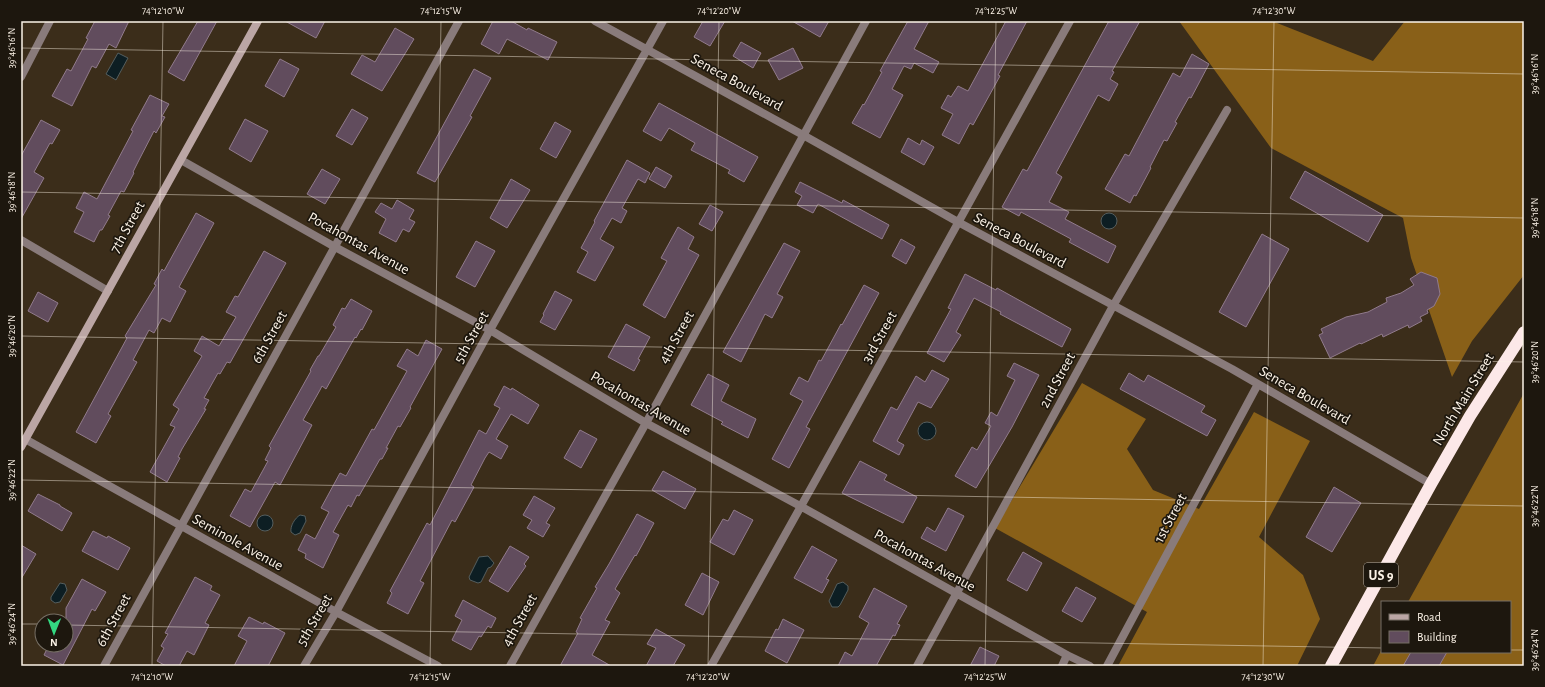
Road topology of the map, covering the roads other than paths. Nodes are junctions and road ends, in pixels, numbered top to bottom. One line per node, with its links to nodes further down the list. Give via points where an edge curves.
1 (50, 21): 9 (street)
2 (258, 21): 12 (street, 7th Street)
3 (459, 21): 15 (street, 6th Street)
4 (595, 21): 8 (street, Seneca Boulevard)
5 (663, 21): 8 (street, 5th Street)
6 (866, 21): 11 (street, 4th Street)
7 (1070, 21): 13 (street, 3rd Street)
8 (647, 49): 11 (street, Seneca Boulevard); 18 (street, 5th Street)
9 (21, 77)
10 (1227, 110): 17 (street, 2nd Street)
11 (803, 135): 13 (street, Seneca Boulevard); 21 (street, 4th Street)
12 (181, 160): 15 (street, Pocahontas Avenue); 16 (street, 7th Street)
13 (958, 222): 17 (street, Seneca Boulevard); 25 (street, 3rd Street)
14 (21, 240): 16 (street)
15 (335, 247): 18 (street, Pocahontas Avenue); 26 (street, 6th Street)
16 (108, 291): 22 (street, 7th Street)
17 (1113, 306): 20 (street, Seneca Boulevard); 27 (street, 2nd Street)
18 (490, 330): 21 (street, Pocahontas Avenue); 28 (street, 5th Street)
19 (1524, 332): 24 (highway, North Main Street / US 9, via 1470,416)
20 (1258, 384): 24 (street, Seneca Boulevard); 38 (street, 1st Street)
21 (646, 423): 25 (street, Pocahontas Avenue); 33 (street, 4th Street)
22 (25, 439): 23 (street, 7th Street); 26 (street, Seminole Avenue)
23 (21, 447)
24 (1431, 484): 39 (highway, US 9)
25 (802, 507): 27 (street, Pocahontas Avenue); 34 (street, 3rd Street)
26 (180, 526): 28 (street, Seminole Avenue); 30 (street, 6th Street)
27 (957, 594): 29 (street, Pocahontas Avenue); 35 (street, 2nd Street)
28 (336, 612): 31 (street, 5th Street); 32 (street, Seminole Avenue)
29 (1067, 655): 36 (street); 37 (street, Pocahontas Avenue)
30 (104, 666)
31 (304, 666)
32 (438, 666)
33 (510, 666)
34 (711, 666)
35 (917, 666)
36 (1062, 666)
37 (1090, 666)
38 (1106, 666)
39 (1331, 666)

